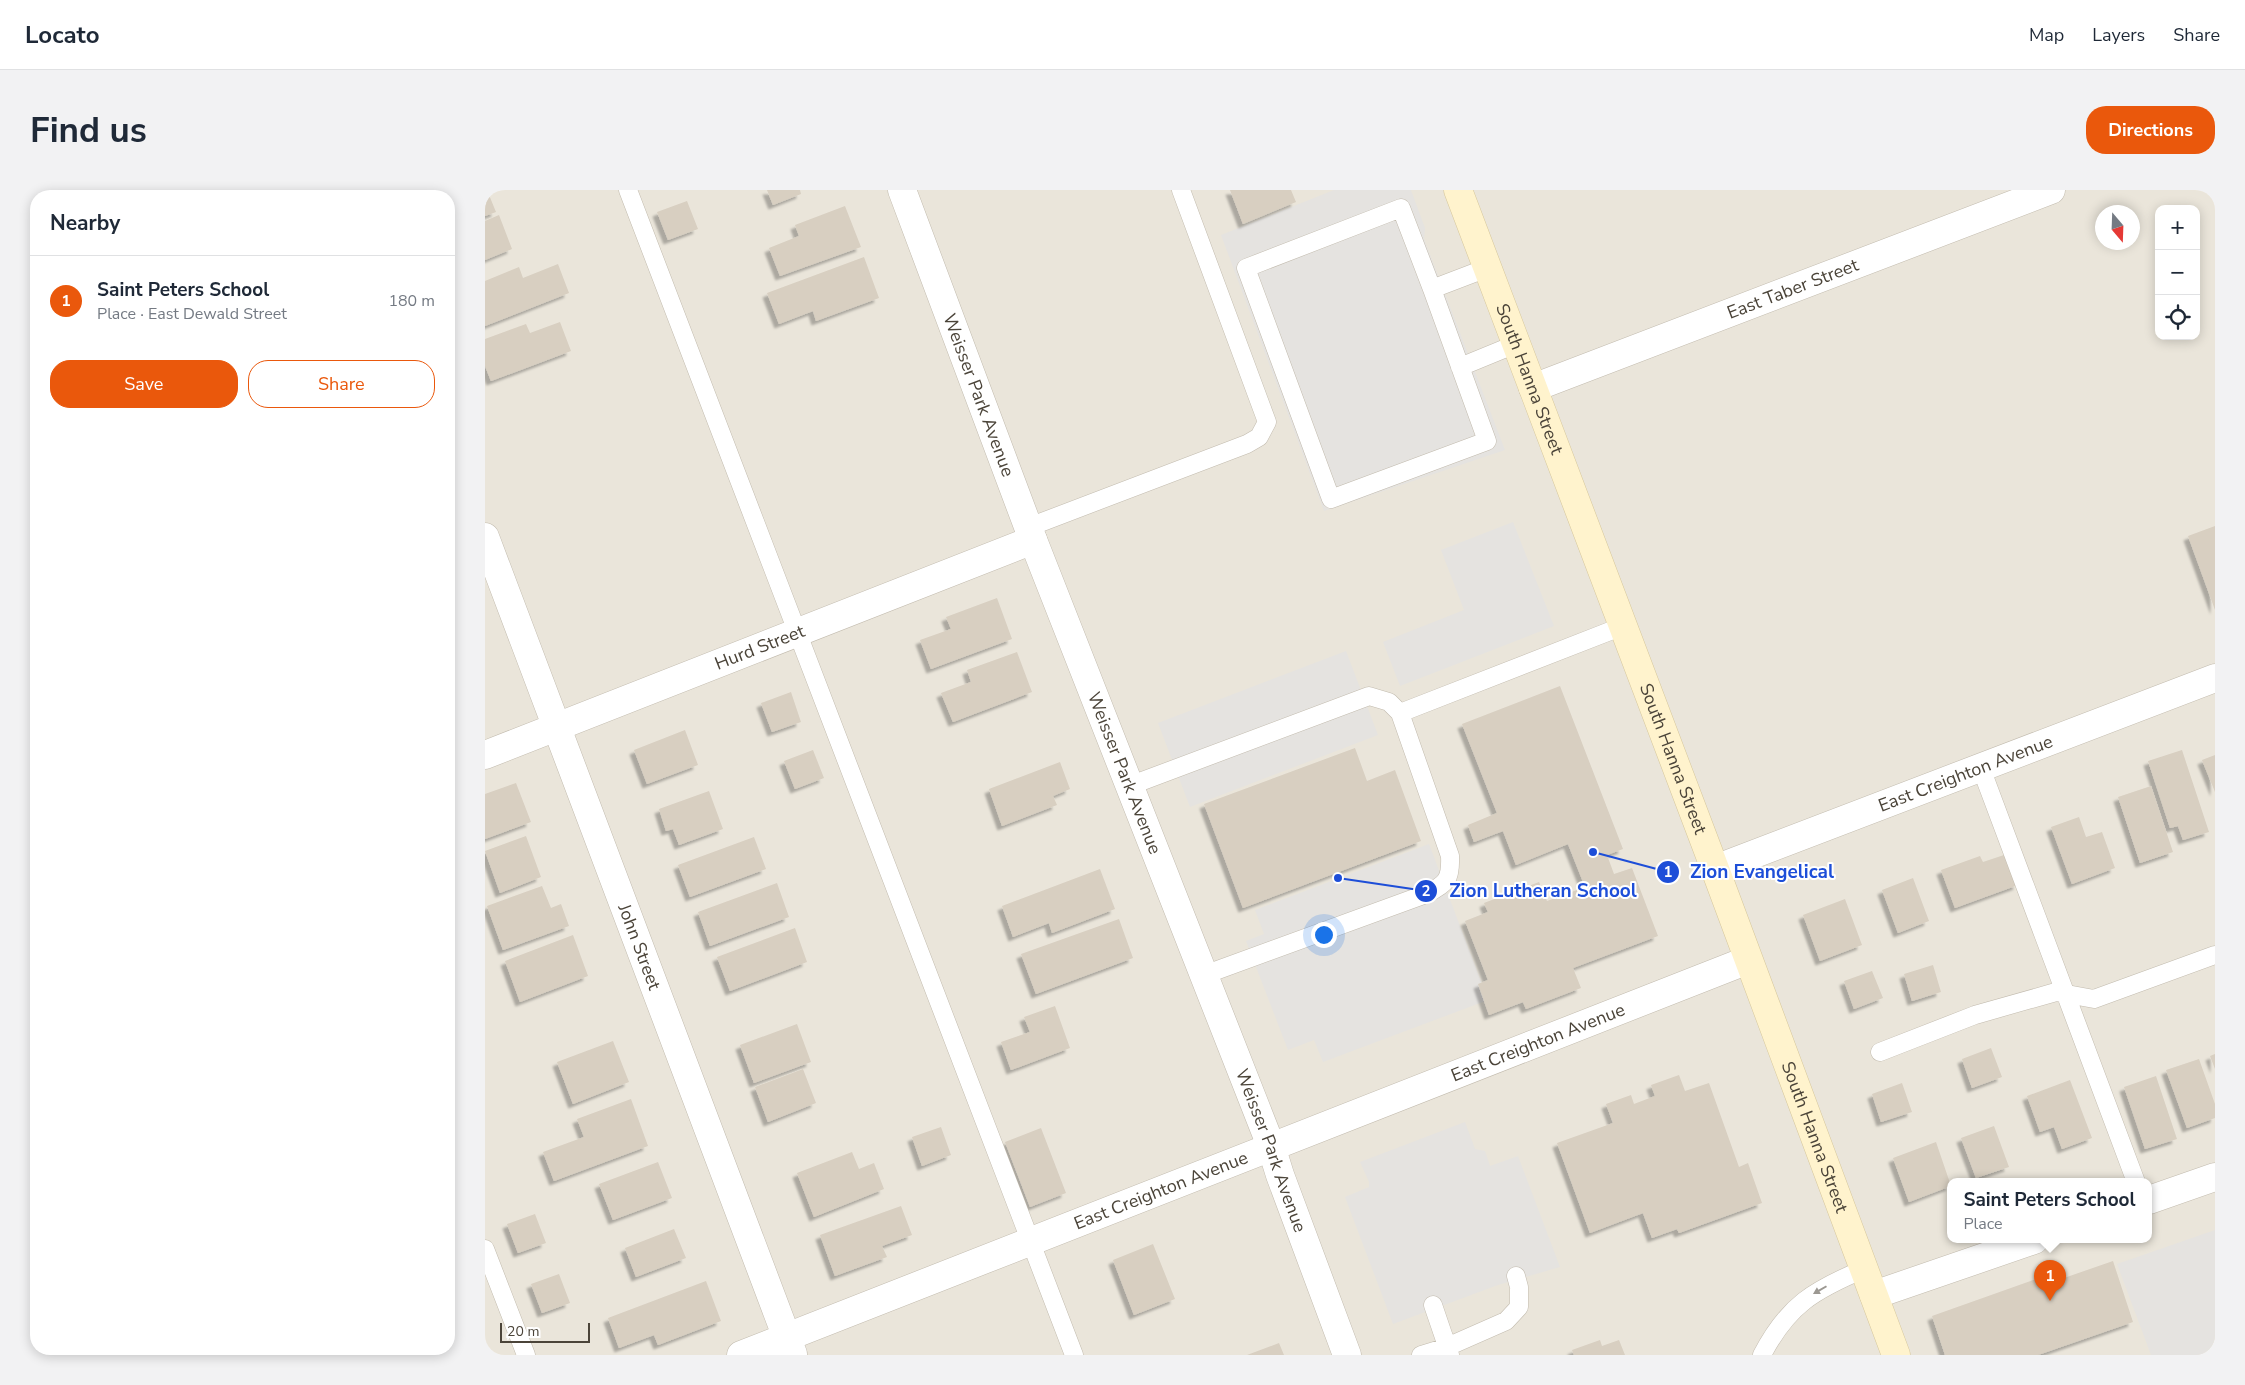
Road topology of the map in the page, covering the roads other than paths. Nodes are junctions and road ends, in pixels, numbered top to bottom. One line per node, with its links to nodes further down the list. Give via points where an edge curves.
1 (628, 190): 14 (lane)
2 (902, 190): 11 (street, Weisser Park Avenue)
3 (1181, 190): 11 (lane, via 1267,422 1259,437 1247,444)
4 (1458, 190): 6 (street, South Hanna Street)
5 (2051, 190): 10 (street, East Taber Street)
6 (1487, 268): 7 (lane); 8 (street, South Hanna Street)
7 (1432, 289): 9 (lane); 9 (lane, via 1401,208 1246,268 1331,499 1487,441)
8 (1516, 344): 9 (lane); 10 (street, South Hanna Street)
9 (1460, 368)
10 (1533, 388): 13 (street, South Hanna Street)
11 (1031, 533): 14 (street, Hurd Street); 20 (street, Weisser Park Avenue)
12 (485, 537): 17 (street, John Street)
13 (1623, 626): 16 (lane); 21 (street, South Hanna Street)
14 (797, 633): 17 (street, Hurd Street); 31 (lane)
15 (2215, 678): 19 (street, East Creighton Avenue)
16 (1399, 713): 20 (lane, via 1389,702 1369,696); 24 (lane, via 1450,856 1451,871 1444,885)
17 (557, 727): 18 (street, Hurd Street); 38 (street, John Street)
18 (485, 755)
19 (1981, 768): 21 (street, East Creighton Avenue); 25 (lane)
20 (1129, 786): 24 (street, Weisser Park Avenue)
21 (1715, 869): 23 (street, South Hanna Street)
22 (2215, 955): 25 (lane, via 2094,999)
23 (1749, 960): 27 (street, East Creighton Avenue); 34 (street, South Hanna Street)
24 (1204, 975): 27 (street, Weisser Park Avenue)
25 (2066, 994): 26 (lane, via 2056,992 1975,1015); 29 (lane)
26 (1880, 1052)
27 (1271, 1146): 31 (street, East Creighton Avenue); 43 (street, Weisser Park Avenue)
28 (2215, 1177): 30 (street)
29 (2135, 1178)
30 (2152, 1199)
31 (1031, 1241): 38 (street, East Creighton Avenue); 42 (lane)
32 (2025, 1243): 36 (street)
33 (485, 1249): 40 (lane)
34 (1864, 1269): 36 (street, South Hanna Street); 45 (lane, one-way to 45, via 1806,1297 1781,1324)
35 (1516, 1276): 39 (lane, via 1519,1306 1506,1321)
36 (1874, 1295): 46 (street, South Hanna Street)
37 (1433, 1305): 39 (lane)
38 (790, 1346): 41 (street, East Creighton Avenue)
39 (1449, 1351): 44 (lane)
40 (525, 1355)
41 (741, 1355)
42 (1074, 1355)
43 (1347, 1355)
44 (1421, 1355)
45 (1762, 1355)
46 (1896, 1355)

